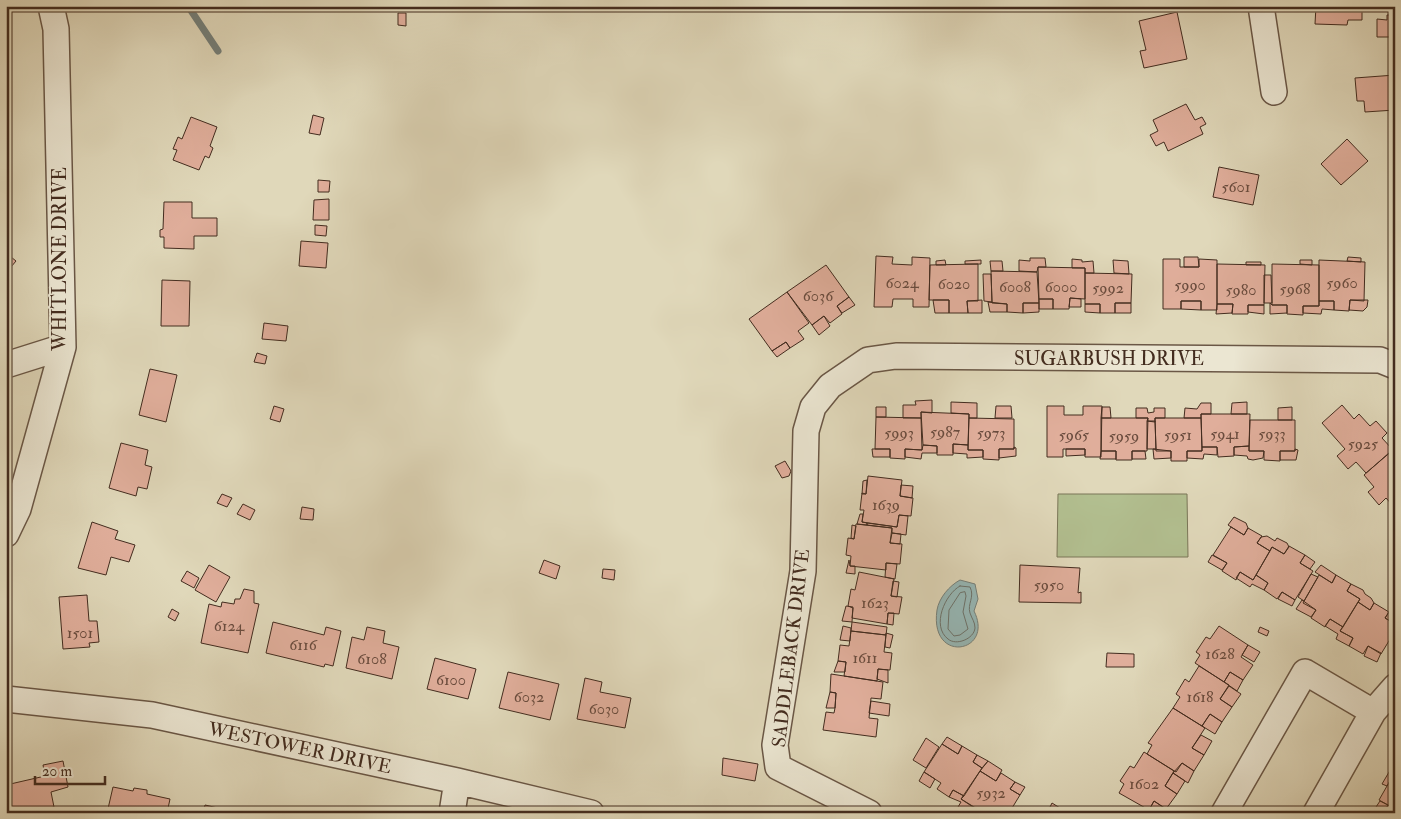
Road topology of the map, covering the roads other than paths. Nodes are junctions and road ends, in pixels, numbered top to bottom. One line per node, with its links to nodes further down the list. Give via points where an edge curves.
1 (51, 6): 4 (street, WHITLONE DRIVE, via 56,29)
2 (1261, 6): 3 (street)
3 (1274, 92)
4 (63, 347): 5 (street); 8 (street, WHITLONE DRIVE, via 18,509)
5 (6, 365)
6 (1395, 366): 7 (street, SUGARBUSH DRIVE, via 1380,360 896,356 868,360)
7 (830, 386): 15 (street, SADDLEBACK DRIVE, via 813,407 806,430 803,571 775,745 778,767)
8 (6, 534)
9 (1395, 687): 11 (street)
10 (6, 699): 12 (street, WESTOWER DRIVE, via 152,715)
11 (1373, 712): 16 (street, via 1305,672); 17 (street)
12 (457, 781): 13 (street); 14 (street, WESTOWER DRIVE)
13 (452, 813)
14 (591, 813)
15 (870, 813)
16 (1224, 813)
17 (1316, 813)

